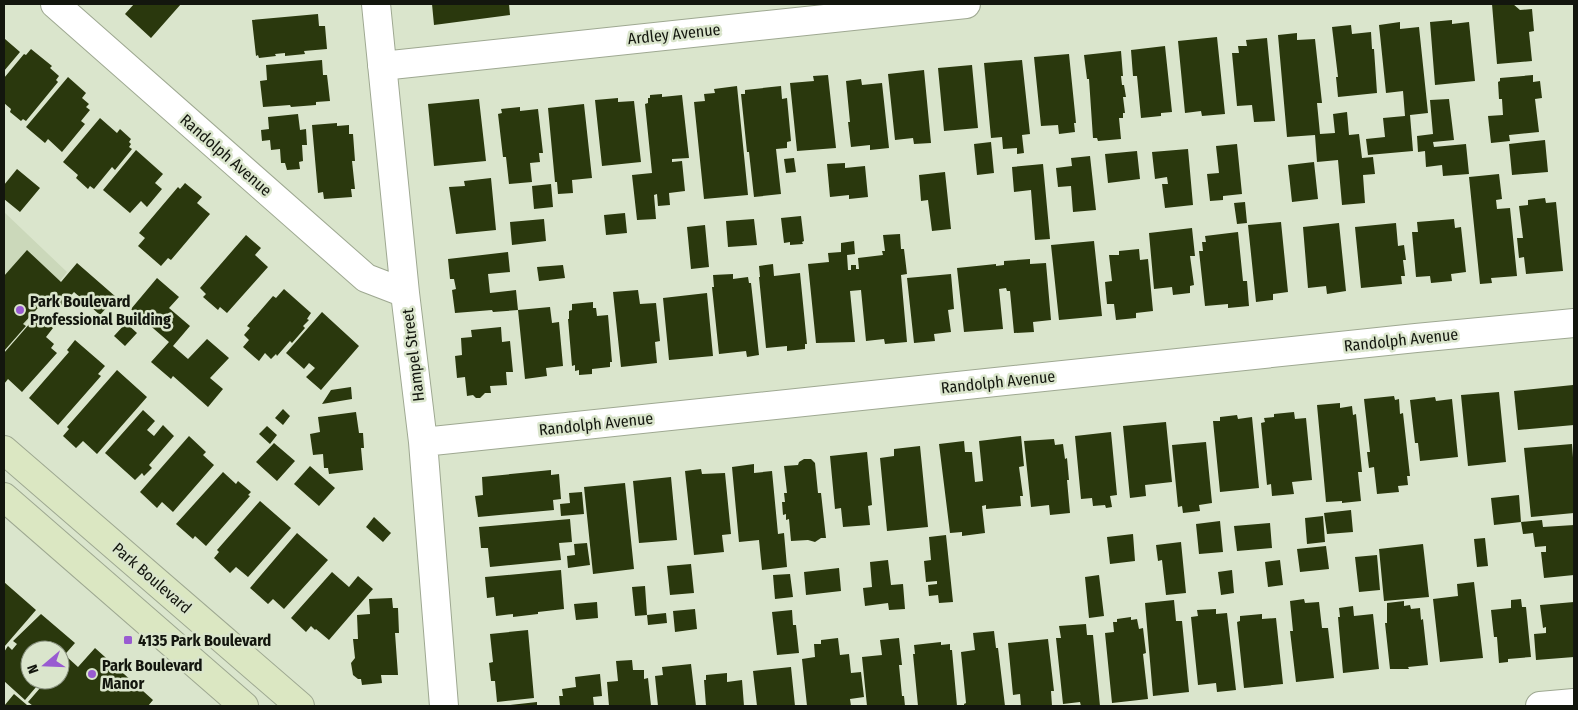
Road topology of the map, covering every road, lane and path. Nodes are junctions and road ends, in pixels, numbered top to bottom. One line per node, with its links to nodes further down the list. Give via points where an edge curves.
1 (55, 4): 5 (street, Randolph Avenue, via 366,278)
2 (376, 4): 4 (street, Hampel Street)
3 (966, 4): 4 (street, Ardley Avenue)
4 (382, 66): 5 (street, Hampel Street)
5 (406, 293): 7 (street, Hampel Street)
6 (1574, 323): 7 (street, Randolph Avenue)
7 (423, 442): 13 (street, Hampel Street)
8 (4, 450): 12 (main road, Park Boulevard)
9 (4, 497): 11 (main road)
10 (1574, 703): 14 (street)
11 (244, 706)
12 (300, 706)
13 (444, 706)
14 (1540, 706)

